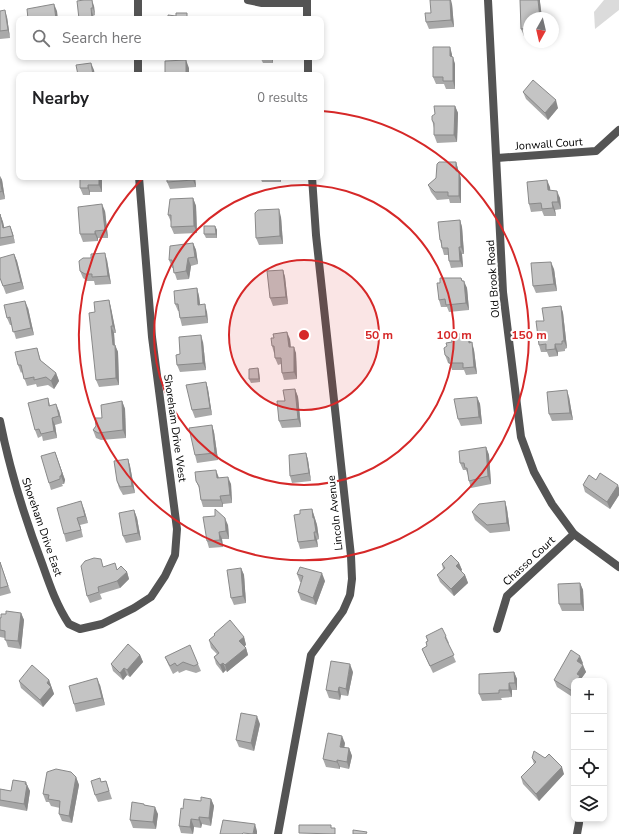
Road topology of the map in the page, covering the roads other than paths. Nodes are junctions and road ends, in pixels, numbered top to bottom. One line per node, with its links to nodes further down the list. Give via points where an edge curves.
1 (138, 0): 5 (street)
2 (248, 0): 4 (street, via 262,3)
3 (488, 0): 12 (street, Old Brook Road)
4 (307, 2): 6 (street)
5 (138, 16)
6 (308, 16)
7 (138, 60): 9 (street)
8 (308, 60): 10 (street)
9 (138, 72)
10 (308, 72)
11 (619, 130): 12 (street, Jonwall Court, via 596,151)
12 (497, 158): 16 (street, Old Brook Road, via 503,292 521,437 534,472 552,504)
13 (139, 180): 19 (street, Shoreham Drive West, via 154,359 177,529 175,555 165,576 150,597 102,624)
14 (312, 180): 21 (street, Lincoln Avenue, via 352,579 350,595 342,611 311,655)
15 (0, 421): 19 (street, Shoreham Drive East, via 19,499 51,587 69,624)
16 (574, 534): 17 (street, Old Brook Road); 18 (street, Chasso Court, via 507,596)
17 (619, 567)
18 (497, 628)
19 (80, 629)
20 (579, 823): 22 (street)
21 (278, 834)
22 (577, 834)

